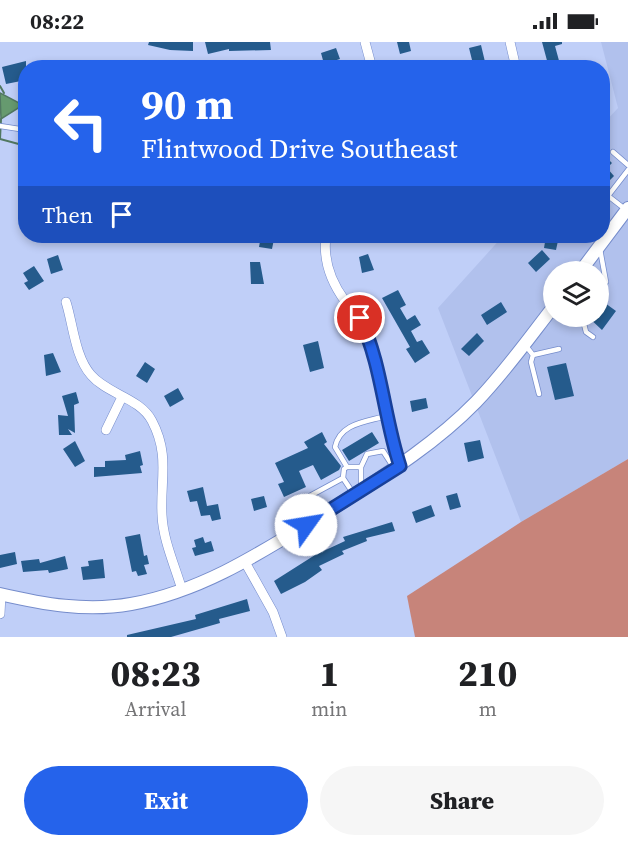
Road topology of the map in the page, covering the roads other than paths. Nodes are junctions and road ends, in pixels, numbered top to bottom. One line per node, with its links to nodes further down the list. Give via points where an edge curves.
1 (365, 42): 3 (street)
2 (510, 42): 4 (street)
3 (370, 60)
4 (514, 60)
5 (3, 127): 6 (lane)
6 (18, 129)
7 (613, 152): 8 (lane)
8 (628, 165)
9 (628, 170): 10 (lane)
10 (610, 189)
11 (610, 197): 12 (lane)
12 (627, 209): 13 (street)
13 (610, 228)
14 (326, 243): 28 (street, via 326,265 370,340)
15 (600, 243): 16 (street)
16 (599, 246): 17 (street); 18 (lane)
17 (588, 261)
18 (602, 261)
19 (66, 302): 27 (street, via 80,356 89,374)
20 (543, 320): 23 (street)
21 (585, 327): 22 (lane)
22 (593, 337)
23 (524, 344): 25 (lane); 32 (street, via 477,401)
24 (559, 349): 25 (lane)
25 (533, 355): 26 (lane, via 531,362)
26 (539, 394)
27 (122, 397): 29 (street); 37 (street, via 151,419 160,441 165,471 164,532)
28 (386, 416): 30 (lane, via 345,428 337,437 335,447); 32 (street)
29 (106, 430)
30 (347, 467): 31 (lane); 33 (lane)
31 (361, 467): 32 (lane, via 367,454 377,450 383,451); 34 (lane)
32 (398, 468): 34 (street)
33 (343, 478): 34 (lane); 35 (lane, via 295,504)
34 (359, 491): 35 (street)
35 (306, 525): 36 (street)
36 (245, 562): 37 (street); 40 (street)
37 (182, 590): 38 (street, via 131,604 93,607 43,604)
38 (1, 594): 39 (street)
39 (0, 614)
40 (282, 637)

